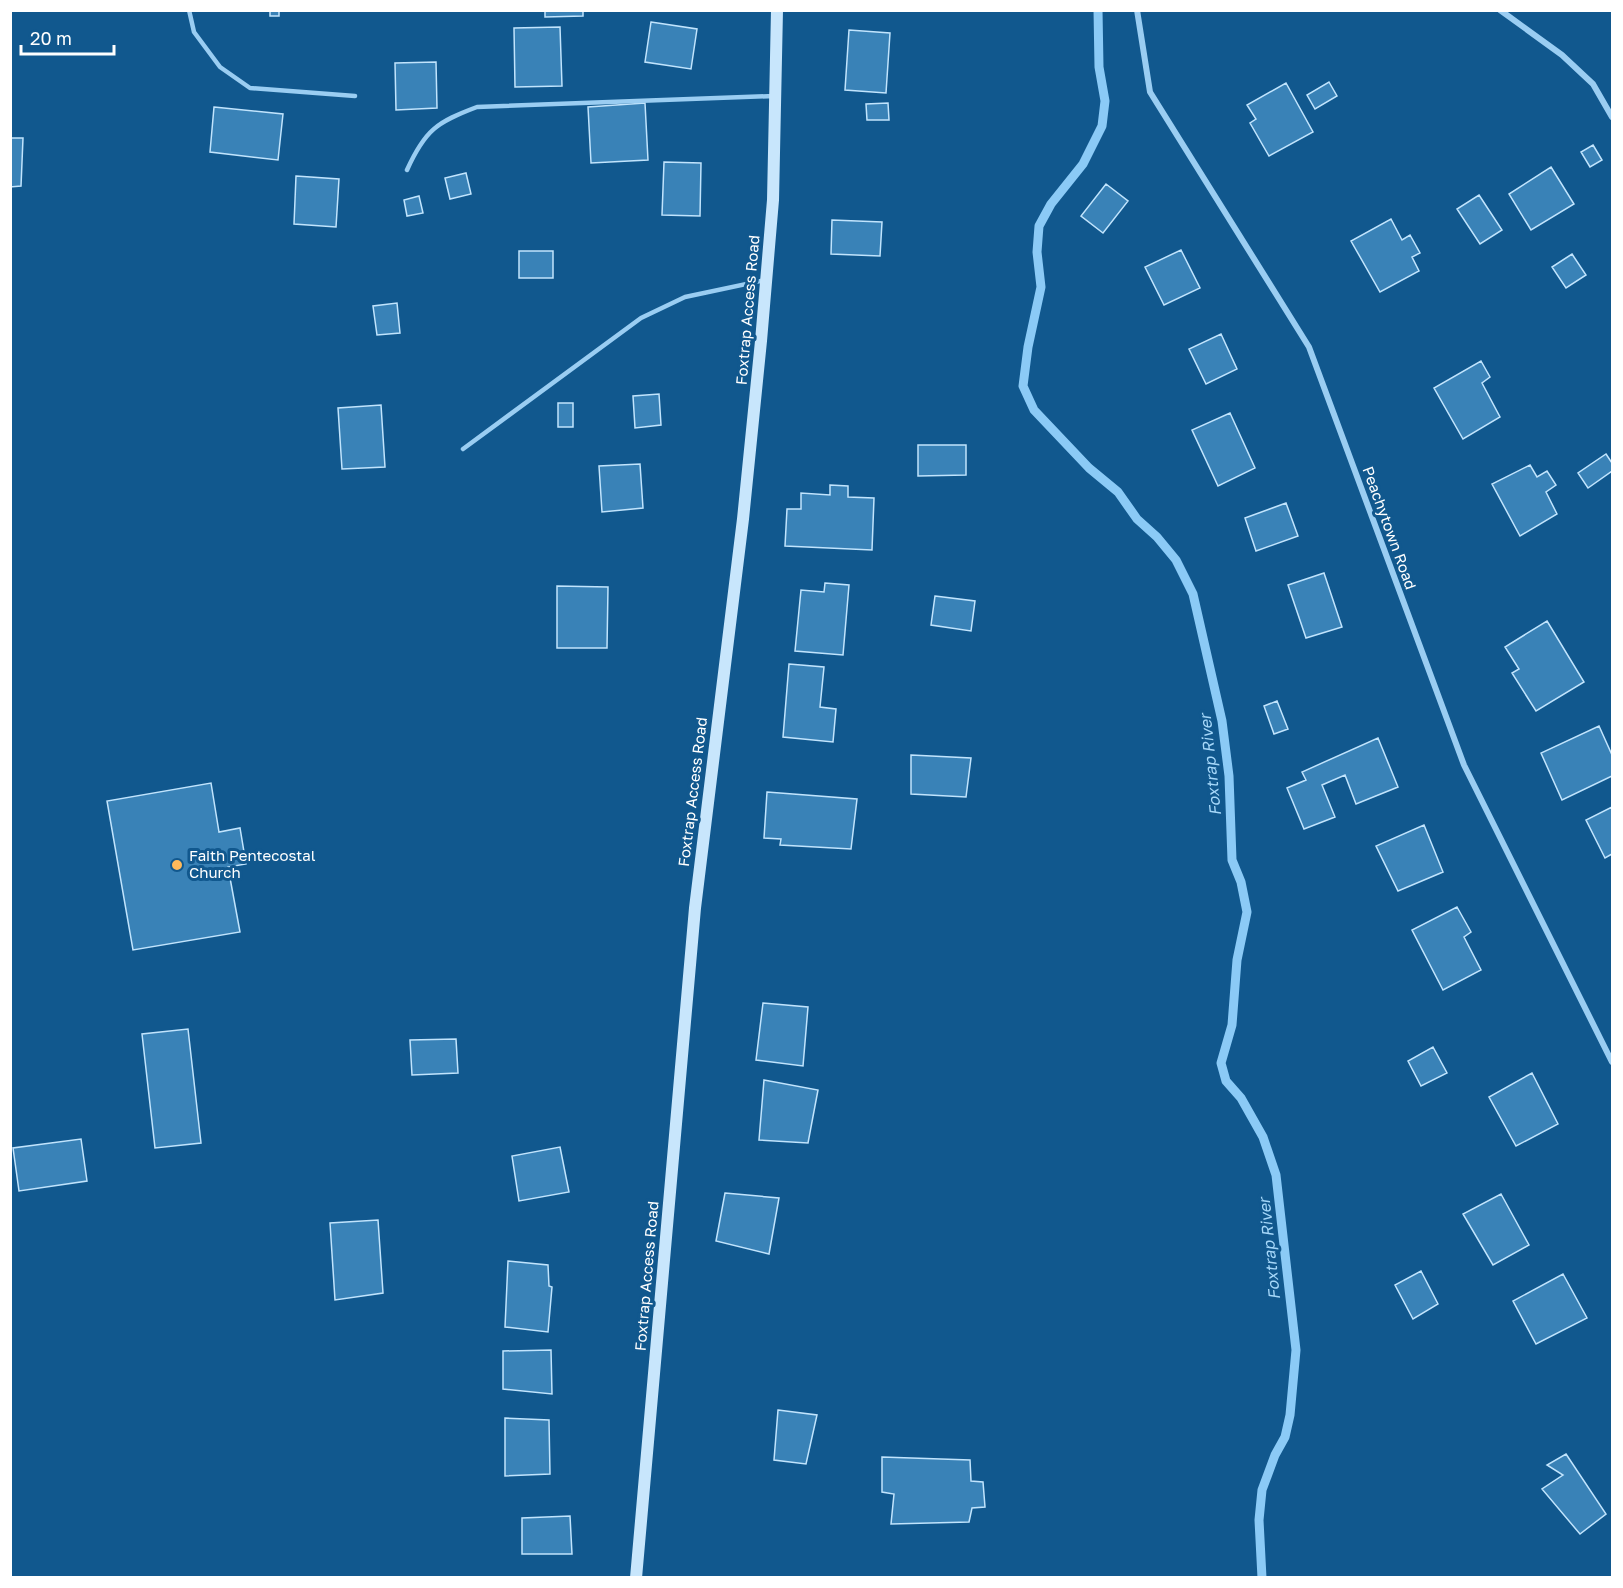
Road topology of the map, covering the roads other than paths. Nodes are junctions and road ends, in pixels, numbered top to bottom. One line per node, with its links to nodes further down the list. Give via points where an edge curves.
1 (189, 10): 5 (lane, via 194,32 220,67 250,88)
2 (777, 10): 6 (main road, Foxtrap Access Road)
3 (1137, 10): 11 (street, Peachytown Road, via 1150,92 1309,347 1464,765)
4 (1500, 10): 7 (street, via 1562,55 1593,84)
5 (355, 96)
6 (775, 96): 8 (lane, via 477,107 446,119 419,142); 9 (main road, Foxtrap Access Road, via 773,200)
7 (1612, 117)
8 (407, 170)
9 (766, 280): 10 (lane, via 685,297 641,318); 12 (main road, Foxtrap Access Road, via 743,519 695,908)
10 (463, 449)
11 (1612, 1062)
12 (636, 1578)

